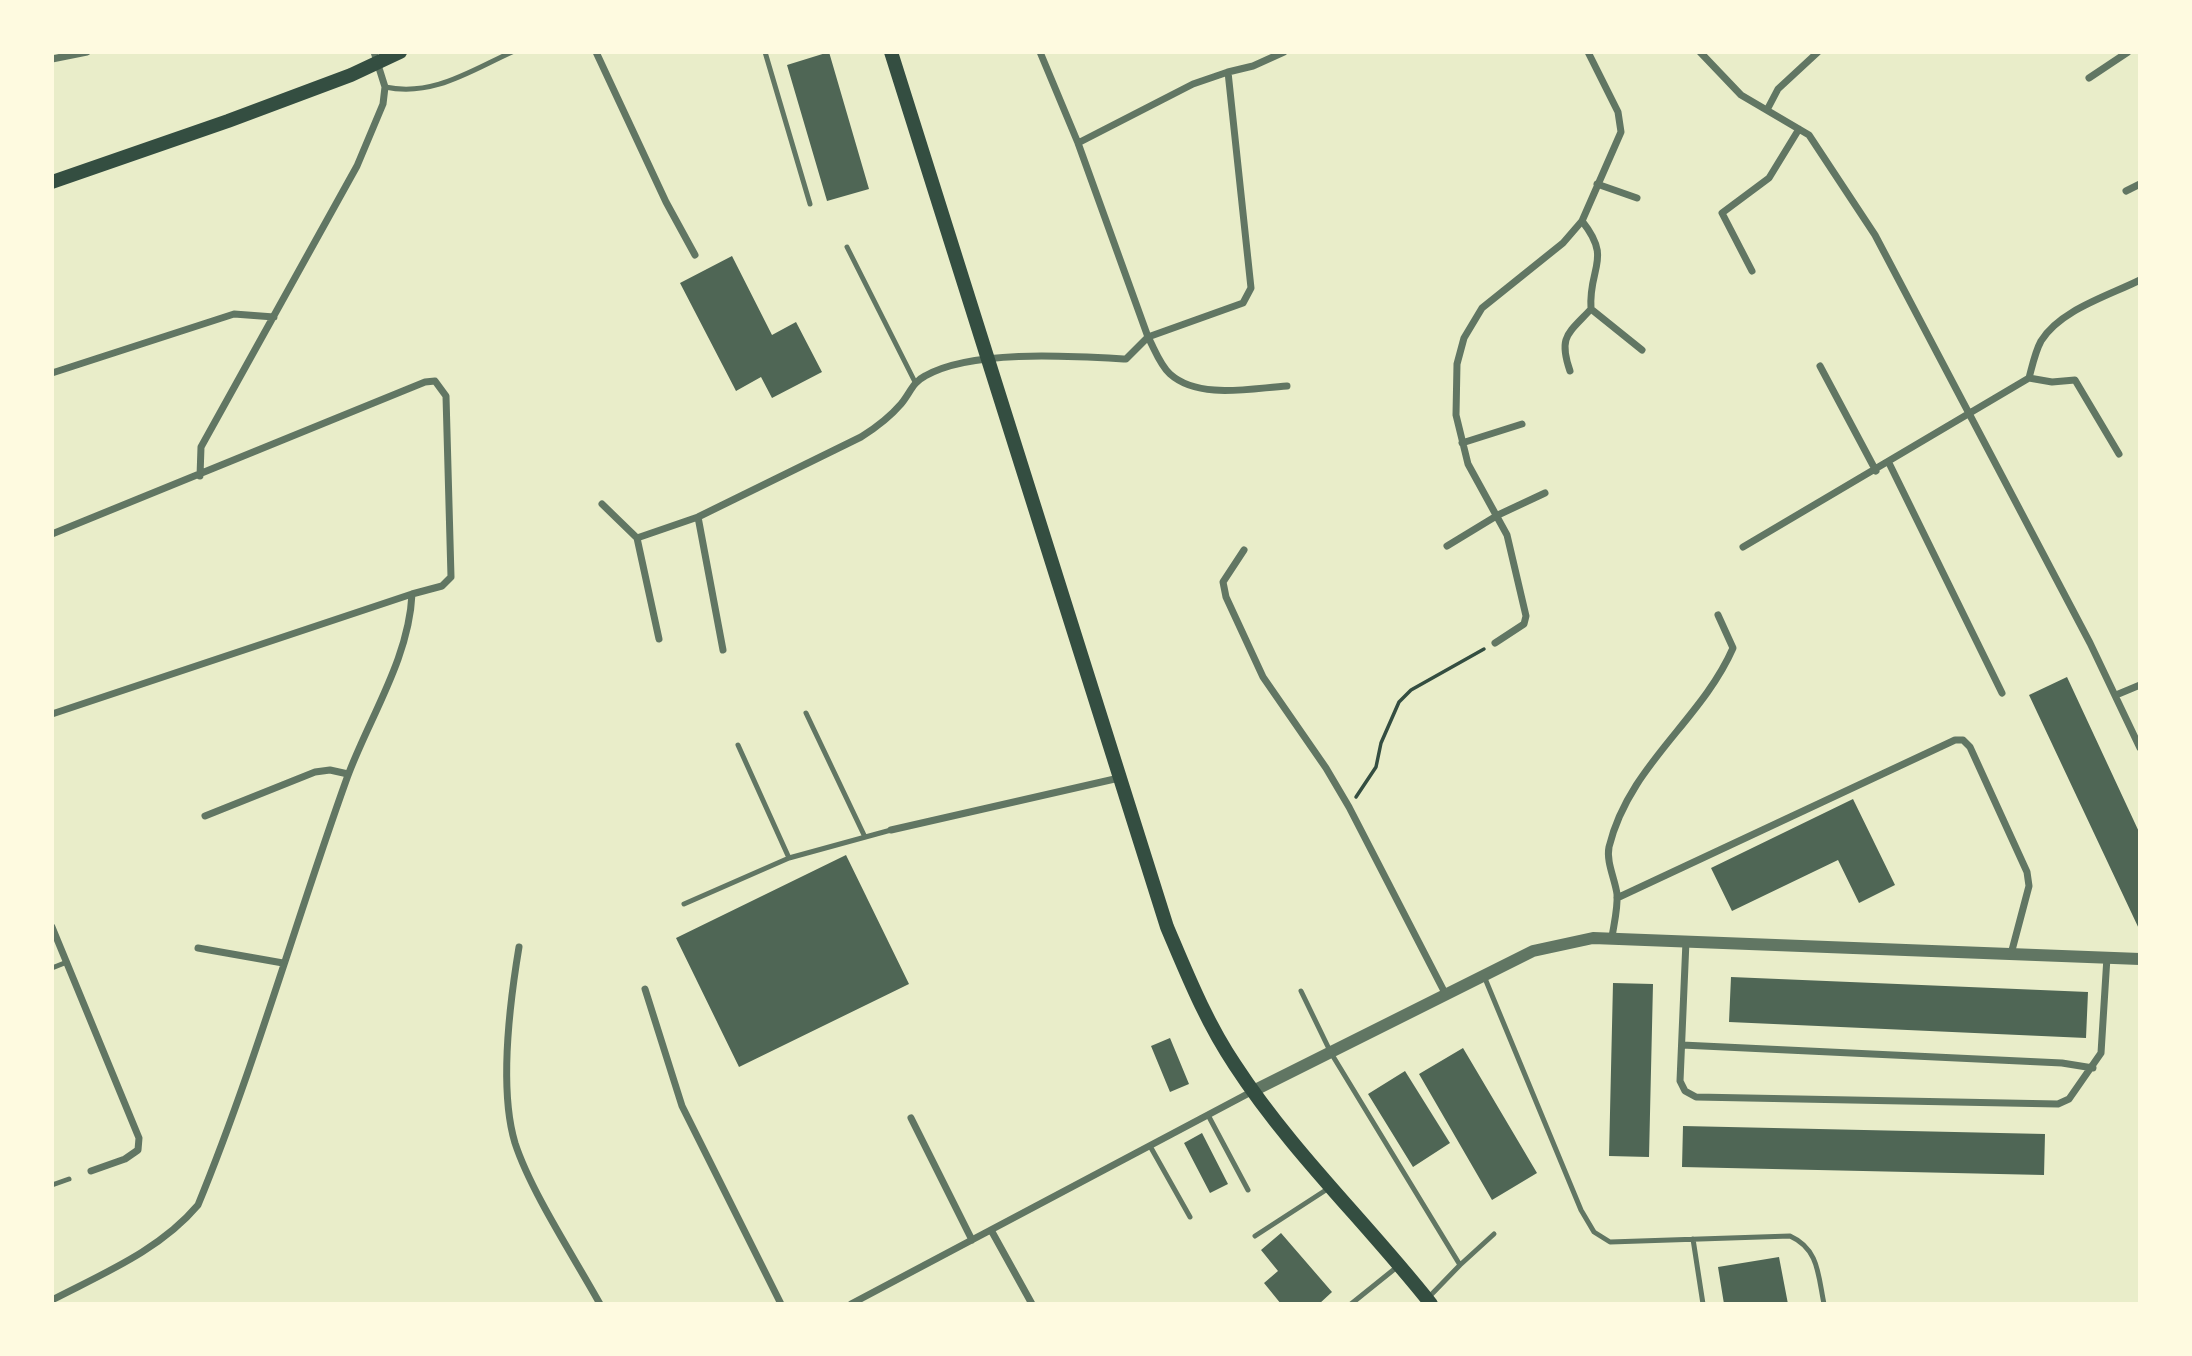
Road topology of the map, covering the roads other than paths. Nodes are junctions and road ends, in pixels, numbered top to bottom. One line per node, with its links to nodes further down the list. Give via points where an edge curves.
1 (87, 52): 14 (street)
2 (400, 52): 13 (main road)
3 (512, 52): 17 (lane, via 428,89)
4 (596, 52): 29 (street)
5 (765, 52): 26 (lane)
6 (891, 52): 36 (main road)
7 (1040, 52): 20 (street)
8 (1284, 52): 15 (street)
9 (1588, 52): 22 (street, via 1621,120 1621,132)
10 (1700, 52): 18 (street, via 1741,95)
11 (1818, 52): 18 (street, via 1779,89)
12 (2128, 52): 16 (street)
13 (376, 57): 17 (street); 21 (main road, via 351,75)
14 (52, 60)
15 (1228, 72): 20 (street, via 1193,84); 34 (street, via 1249,298 1220,313)
16 (2089, 78)
17 (385, 88): 33 (street, via 383,104 349,183)
18 (1767, 110): 19 (street)
19 (1799, 129): 30 (street, via 1769,178 1722,213); 43 (street, via 1819,146 1875,235)
20 (1078, 143): 34 (street)
21 (52, 182)
22 (1597, 184): 25 (street); 27 (street)
23 (2140, 184): 24 (street)
24 (2126, 191)
25 (1637, 198)
26 (810, 204)
27 (1582, 221): 32 (street, via 1599,248 1600,260 1590,289); 45 (street, via 1563,243 1492,298 1464,338 1455,388)
28 (847, 247): 41 (lane)
29 (695, 254)
30 (1752, 271)
31 (2140, 280): 40 (street, via 2052,328 2040,342)
32 (1591, 309): 35 (street); 38 (street, via 1564,338 1562,347)
33 (274, 317): 39 (street, via 234,314); 49 (street, via 201,447)
34 (1148, 337): 36 (street, via 1126,359); 42 (street, via 1164,367 1183,383 1217,390)
35 (1643, 349)
36 (989, 359): 41 (street, via 937,370); 72 (main road)
37 (1820, 366): 48 (street)
38 (1570, 371)
39 (52, 373)
40 (2028, 378): 43 (street); 46 (street, via 2075,380)
41 (915, 382): 53 (street, via 884,423)
42 (1287, 386)
43 (1970, 415): 47 (street); 66 (street)
44 (1522, 424): 45 (street)
45 (1462, 443): 52 (street, via 1468,464)
46 (2119, 454)
47 (1889, 463): 48 (street); 65 (street)
48 (1876, 471): 57 (street)
49 (200, 476): 54 (street); 59 (street, via 435,381 446,396 451,577 442,586)
50 (1545, 493): 52 (street)
51 (602, 503): 55 (street)
52 (1499, 515): 56 (street); 62 (street, via 1526,616 1524,624)
53 (698, 517): 55 (street); 63 (street)
54 (52, 534)
55 (637, 538): 61 (street)
56 (1447, 547)
57 (1743, 547)
58 (1244, 550): 93 (street, via 1223,582 1262,677 1349,807)
59 (412, 594): 68 (street); 71 (street, via 411,615 398,658)
60 (1718, 615): 77 (street, via 1733,648 1722,674 1644,769 1608,850)
61 (659, 639)
62 (1495, 643)
63 (723, 650)
64 (2140, 685): 66 (street)
65 (2002, 693)
66 (2116, 695): 70 (street)
67 (806, 713): 75 (lane)
68 (52, 714)
69 (738, 745): 76 (lane)
70 (2140, 748)
71 (348, 774): 73 (street, via 315,772); 88 (street)
72 (1120, 778): 74 (street); 97 (main road, via 1167,927 1214,1031)
73 (205, 816)
74 (891, 830): 75 (lane)
75 (864, 835): 76 (lane)
76 (789, 858): 78 (lane)
77 (1618, 898): 80 (street); 84 (street, via 1963,740 2027,872 2029,886)
78 (684, 904)
79 (52, 927): 87 (street)
80 (1612, 937): 81 (street); 90 (street, via 1550,945)
81 (1686, 940): 84 (street); 94 (street)
82 (519, 947): 116 (street, via 511,998 509,1106 515,1143)
83 (198, 948): 88 (street)
84 (2011, 954): 85 (street)
85 (2107, 957): 86 (street); 96 (street, via 2105,1033 2102,1053)
86 (2140, 959)
87 (67, 962): 89 (lane); 101 (street, via 139,1138 138,1150 125,1159)
88 (283, 963): 114 (street, via 198,1205 180,1226 144,1252)
89 (52, 968)
90 (1484, 976): 93 (street); 110 (lane, via 1594,1232 1610,1242)
91 (645, 989): 117 (street, via 682,1106)
92 (1301, 991): 95 (lane)
93 (1446, 995): 95 (street)
94 (1682, 1045): 96 (street); 96 (street, via 1680,1081 1685,1091 1696,1097 2058,1104 2068,1099)
95 (1332, 1053): 97 (street); 113 (lane)
96 (2093, 1068)
97 (1253, 1091): 98 (street); 104 (main road)
98 (1208, 1115): 100 (street); 105 (lane)
99 (911, 1118): 111 (street)
100 (1150, 1146): 106 (lane); 107 (street)
101 (91, 1171)
102 (69, 1179): 103 (lane)
103 (52, 1185)
104 (1331, 1187): 109 (lane); 112 (main road)
105 (1248, 1190)
106 (1189, 1217)
107 (991, 1230): 111 (street); 119 (street)
108 (1494, 1234): 113 (lane)
109 (1255, 1236)
110 (1693, 1239): 121 (lane); 122 (lane, via 1790,1236 1805,1242 1815,1259)
111 (972, 1240): 118 (street)
112 (1399, 1265): 115 (main road); 120 (lane)
113 (1460, 1265): 115 (lane)
114 (52, 1300)
115 (1429, 1301)
116 (600, 1304)
117 (781, 1304)
118 (850, 1304)
119 (1032, 1304)
120 (1350, 1304)
121 (1703, 1304)
122 (1824, 1304)

